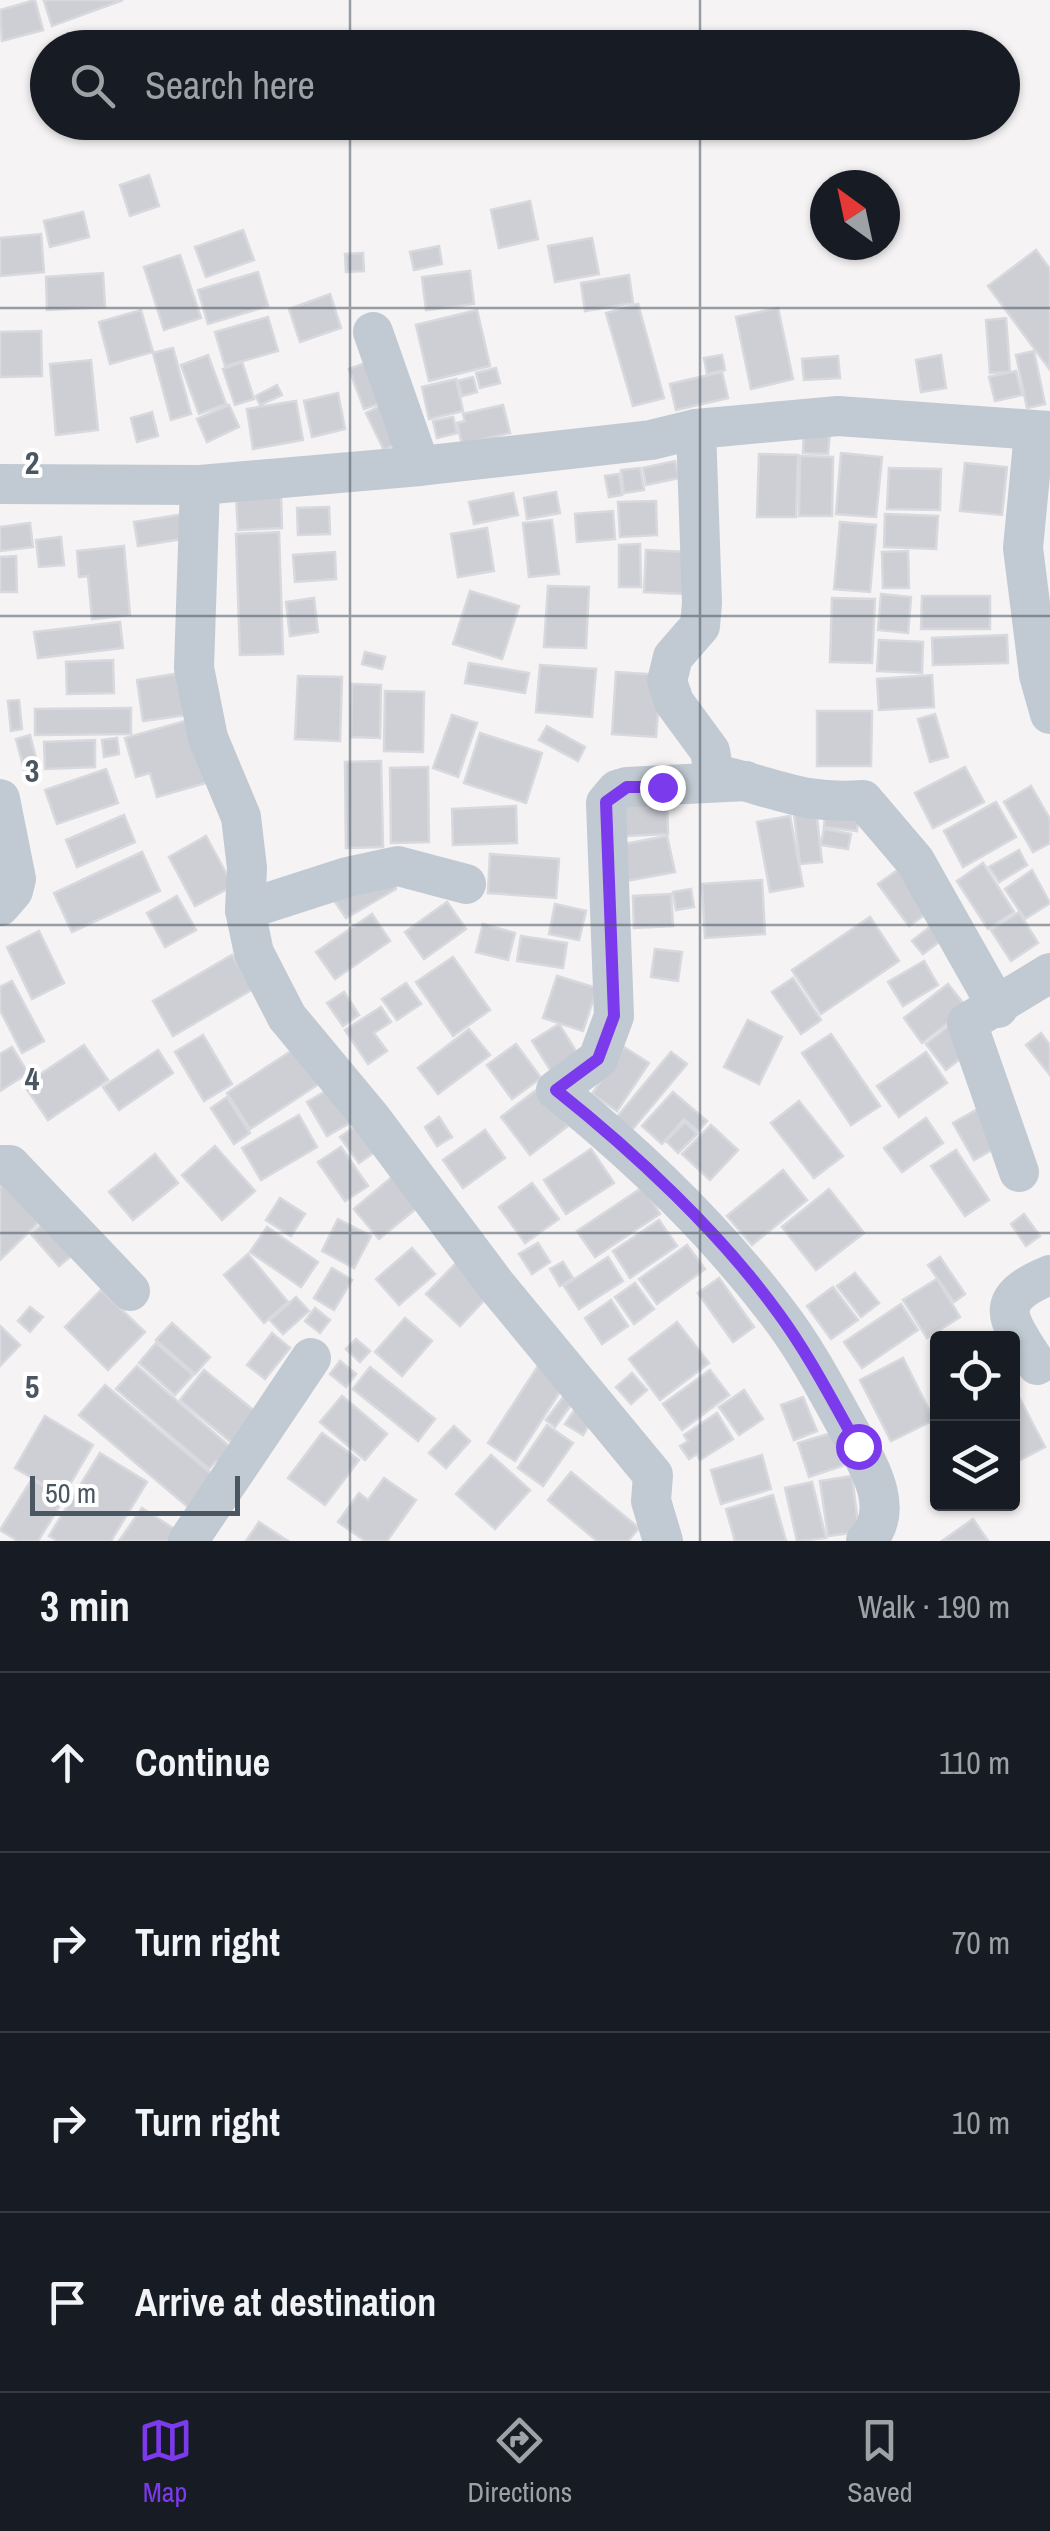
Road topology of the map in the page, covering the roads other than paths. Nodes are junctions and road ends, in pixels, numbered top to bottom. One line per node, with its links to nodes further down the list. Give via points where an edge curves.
1 (373, 332): 4 (street)
2 (696, 429): 3 (street, via 838,416); 4 (street); 8 (street, via 700,626 673,657 667,681 674,702 710,751 714,774)
3 (1042, 432): 7 (street, via 1023,548)
4 (420, 466): 6 (street)
5 (0, 484): 6 (street)
6 (200, 485): 12 (street, via 194,668 208,738 242,817)
7 (1050, 714)
8 (746, 781): 14 (street, via 810,801 863,800 915,860); 23 (street, via 627,787 606,802 614,1016 598,1059 556,1090 596,1118 673,1194 778,1312 850,1431 881,1500)
9 (0, 798): 11 (street, via 16,879)
10 (466, 884): 12 (street, via 398,866)
11 (0, 906)
12 (244, 910): 22 (street, via 254,953 287,1017 653,1475 651,1501)
13 (1050, 972): 14 (street)
14 (998, 1008): 16 (street, via 967,1024)
15 (0, 1164): 18 (street, via 10,1165)
16 (1019, 1172)
17 (1050, 1275): 20 (street, via 1010,1300 1008,1320)
18 (130, 1291)
19 (310, 1358): 21 (street)
20 (1037, 1365)
21 (188, 1541)
22 (663, 1541)
23 (866, 1541)

